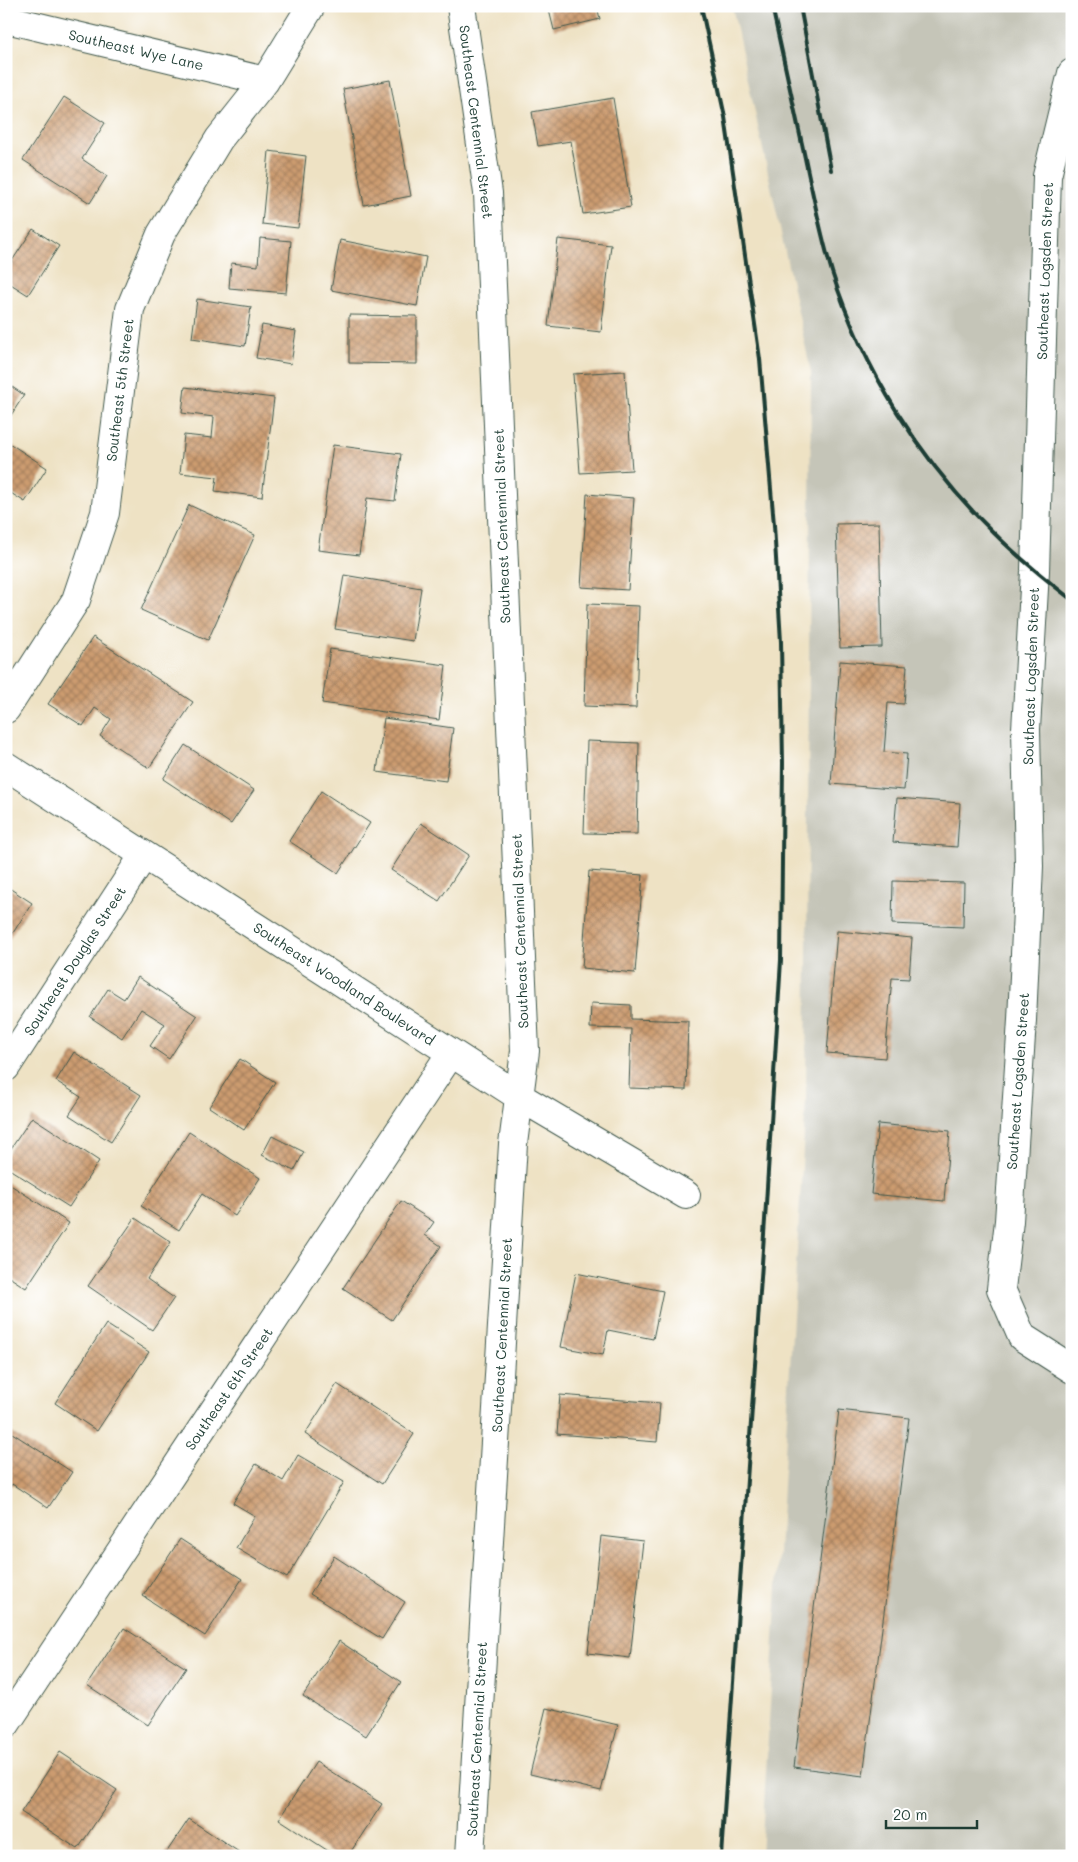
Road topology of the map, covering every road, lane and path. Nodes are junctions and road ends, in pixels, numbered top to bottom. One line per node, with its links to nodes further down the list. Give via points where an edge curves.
1 (311, 6): 5 (street, Southeast 5th Street)
2 (461, 6): 11 (street, Southeast Centennial Street, via 488,193 525,1052)
3 (6, 19): 5 (street, Southeast Wye Lane)
4 (1072, 73): 13 (street, Southeast Logsden Street, via 1047,176 1036,571 1026,729 1029,876 1012,1183 1001,1289 1022,1337)
5 (265, 80): 6 (street, Southeast 5th Street, via 219,139 161,234 130,309 105,513 76,600)
6 (6, 709)
7 (6, 766): 8 (street, Southeast Woodland Boulevard)
8 (144, 855): 9 (street, Southeast Woodland Boulevard); 10 (street, Southeast Douglas Street)
9 (452, 1054): 11 (street, Southeast Woodland Boulevard); 14 (street, Southeast 6th Street)
10 (6, 1067)
11 (520, 1097): 12 (street, Southeast Woodland Boulevard); 15 (street, Southeast Centennial Street, via 514,1144)
12 (686, 1195)
13 (1072, 1369)
14 (6, 1724)
15 (470, 1856)

